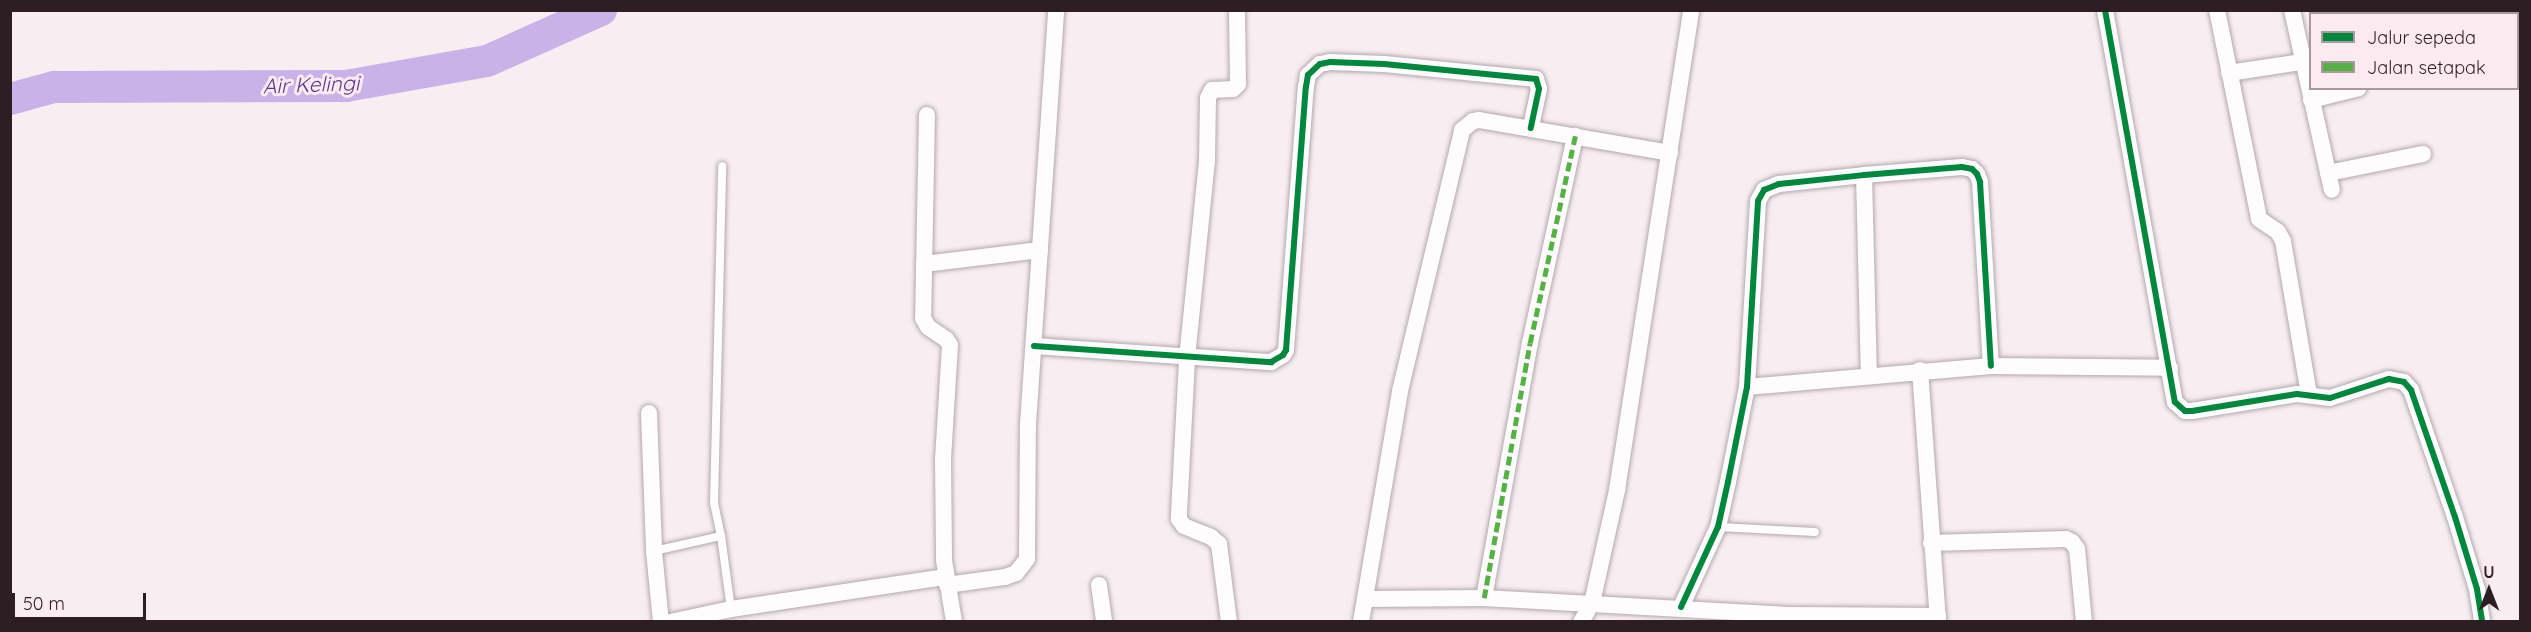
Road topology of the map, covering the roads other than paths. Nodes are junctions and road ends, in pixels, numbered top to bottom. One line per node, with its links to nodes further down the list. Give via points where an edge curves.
1 (1056, 10): 18 (street)
2 (1237, 10): 21 (street, via 1238,84 1233,89 1212,90 1208,98 1207,170)
3 (1691, 10): 14 (street)
4 (2105, 10): 23 (street)
5 (2217, 10): 8 (street)
6 (2292, 10): 7 (street)
7 (2302, 62): 8 (street); 10 (street)
8 (2229, 73): 27 (street, via 2259,219 2278,232 2283,242)
9 (2351, 90): 10 (street)
10 (2311, 100): 15 (street, via 2330,182)
11 (927, 115): 19 (street)
12 (1531, 128): 13 (street); 21 (street, via 1539,89 1536,79 1384,64 1320,64 1308,75 1306,87 1286,350 1271,362); 36 (street, via 1473,121 1460,135 1400,391)
13 (1575, 136): 14 (street); 37 (street, via 1530,343)
14 (1670, 153): 38 (street, via 1617,490)
15 (2423, 154)
16 (722, 166): 31 (lane, via 714,503)
17 (1864, 175): 22 (street, via 1962,167 1977,174); 25 (street); 26 (street, via 1779,184 1761,193)
18 (1040, 250): 19 (street); 20 (street)
19 (924, 264): 34 (street, via 924,323 950,345 943,459)
20 (1034, 346): 21 (street); 34 (street, via 1028,424 1027,559 1016,573 1005,577)
21 (1187, 358): 46 (street, via 1179,519 1184,526 1219,544)
22 (1991, 366): 23 (street); 24 (street)
23 (2169, 368): 27 (street, via 2175,402 2185,411)
24 (1920, 370): 25 (street); 32 (street)
25 (1869, 375): 26 (street)
26 (1747, 387): 29 (street)
27 (2309, 394): 50 (street, via 2330,398 2389,379 2404,382 2411,390 2455,517 2477,589)
28 (649, 413): 33 (street)
29 (1718, 527): 30 (lane); 39 (street)
30 (1815, 532)
31 (721, 536): 33 (lane); 40 (lane)
32 (1931, 543): 41 (street); 49 (street, via 2066,539 2072,542 2077,549)
33 (654, 551): 42 (street)
34 (946, 581): 40 (street); 44 (street)
35 (1099, 585): 45 (street)
36 (1366, 598): 37 (street); 47 (street)
37 (1484, 598): 38 (street)
38 (1592, 603): 39 (street); 48 (street)
39 (1681, 607): 41 (street, via 1785,615)
40 (731, 609): 43 (street)
41 (1938, 619)
42 (661, 621)
43 (670, 621)
44 (954, 621)
45 (1104, 621)
46 (1229, 621)
47 (1361, 621)
48 (1581, 621)
49 (2084, 621)
50 (2482, 621)

